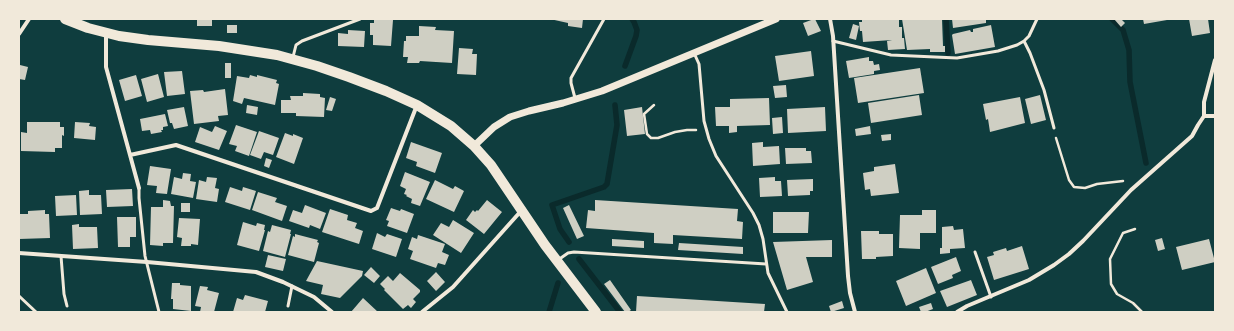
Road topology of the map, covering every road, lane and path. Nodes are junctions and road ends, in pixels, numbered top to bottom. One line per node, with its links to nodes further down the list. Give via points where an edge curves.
1 (29, 19): 9 (street)
2 (66, 19): 8 (main road)
3 (360, 19): 13 (lane, via 302,41 296,45)
4 (604, 19): 15 (lane, via 571,78)
5 (776, 19): 12 (street)
6 (830, 19): 10 (street)
7 (1037, 19): 11 (lane)
8 (106, 33): 13 (main road, via 148,40 248,49); 23 (street, via 106,67)
9 (19, 34)
10 (833, 41): 11 (lane, via 890,55 952,58 998,51); 45 (street, via 848,276)
11 (1024, 41): 20 (lane, via 1044,90)
12 (694, 53): 15 (street, via 602,92); 21 (lane, via 699,64)
13 (292, 59): 16 (main road, via 386,91)
14 (1215, 60): 18 (street, via 1204,102)
15 (576, 100): 22 (street, via 510,117 494,127)
16 (417, 105): 22 (main road, via 450,126); 23 (street, via 377,208 371,211 176,144)
17 (654, 105): 21 (path, via 644,114 647,134 651,138 687,130)
18 (1204, 116): 19 (street); 24 (street, via 1192,136)
19 (1215, 116)
20 (1054, 128): 24 (path, via 1071,185 1085,188 1124,181)
21 (706, 130): 33 (lane, via 716,156 754,213 763,239)
22 (474, 146): 26 (main road, via 500,177)
23 (130, 155): 25 (street)
24 (1135, 186): 36 (street, via 1069,254 1041,274)
25 (139, 188): 32 (lane)
26 (522, 210): 31 (main road); 42 (street, via 453,287)
27 (1135, 229): 47 (path, via 1123,233 1110,259 1111,284 1117,294)
28 (975, 252): 36 (lane)
29 (19, 253): 30 (street)
30 (61, 256): 32 (street); 37 (lane)
31 (556, 260): 33 (lane, via 574,252); 43 (main road)
32 (147, 262): 34 (street, via 256,272); 40 (lane)
33 (766, 264): 44 (lane, via 770,279)
34 (292, 286): 38 (lane); 41 (street, via 314,297)
35 (19, 296): 39 (lane)
36 (991, 297): 46 (street)
37 (67, 306)
38 (288, 306)
39 (36, 312)
40 (158, 312)
41 (332, 312)
42 (422, 312)
43 (596, 312)
44 (787, 312)
45 (855, 312)
46 (957, 312)
47 (1142, 312)

